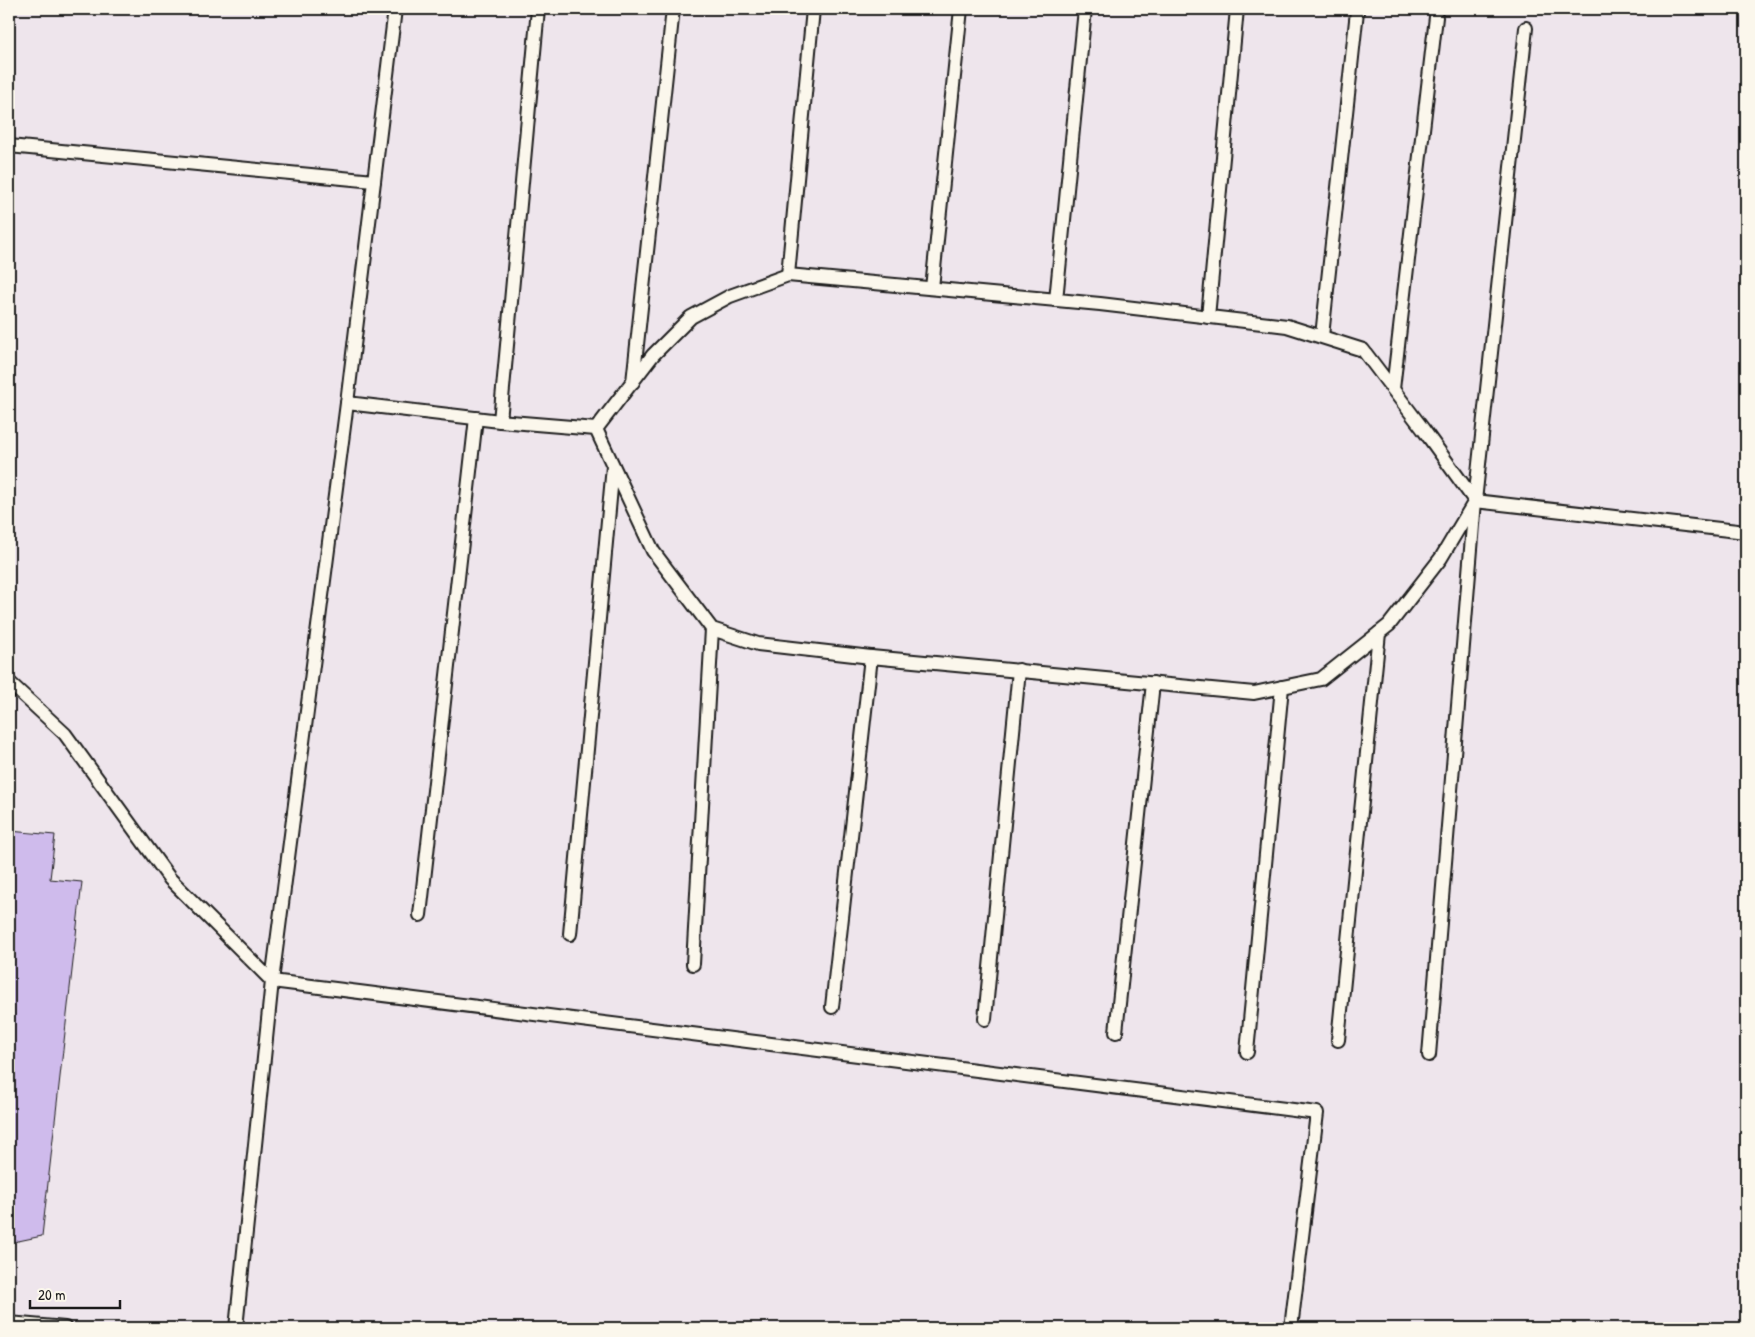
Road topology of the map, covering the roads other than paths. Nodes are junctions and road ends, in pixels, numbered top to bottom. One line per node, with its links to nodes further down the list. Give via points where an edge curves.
1 (395, 9): 12 (lane)
2 (538, 9): 22 (lane)
3 (673, 9): 18 (lane)
4 (813, 9): 13 (lane)
5 (961, 9): 14 (lane)
6 (1085, 9): 15 (lane)
7 (1237, 9): 16 (lane)
8 (1357, 11): 17 (lane)
9 (1436, 17): 19 (lane)
10 (1526, 28): 25 (lane)
11 (9, 146): 12 (lane)
12 (374, 181): 20 (lane)
13 (788, 275): 14 (lane); 18 (lane, via 730,296 691,317 653,355)
14 (932, 288): 15 (lane)
15 (1056, 300): 16 (lane)
16 (1208, 316): 17 (lane, via 1287,326)
17 (1322, 336): 19 (lane, via 1362,350)
18 (632, 383): 23 (lane)
19 (1393, 389): 25 (lane)
20 (347, 403): 21 (lane); 37 (lane)
21 (476, 418): 22 (lane); 34 (lane)
22 (500, 421): 23 (lane)
23 (596, 429): 24 (lane)
24 (613, 466): 27 (lane, via 653,550); 35 (lane)
25 (1475, 501): 26 (lane); 28 (lane, via 1440,558 1389,625); 43 (lane)
26 (1746, 532)
27 (712, 629): 29 (lane, via 758,644); 36 (lane)
28 (1379, 633): 33 (lane, via 1321,679); 41 (lane)
29 (871, 657): 30 (lane); 38 (lane)
30 (1019, 670): 32 (lane); 39 (lane)
31 (9, 682): 37 (lane, via 65,734 170,879)
32 (1153, 683): 33 (lane, via 1254,693); 40 (lane)
33 (1282, 687): 42 (lane)
34 (420, 915)
35 (570, 934)
36 (693, 964)
37 (272, 981): 46 (lane); 47 (lane, via 1318,1113)
38 (832, 1007)
39 (985, 1019)
40 (1116, 1032)
41 (1338, 1040)
42 (1247, 1052)
43 (1429, 1055)
44 (9, 1323): 45 (lane)
45 (66, 1328)
46 (236, 1328)
47 (1291, 1328)

